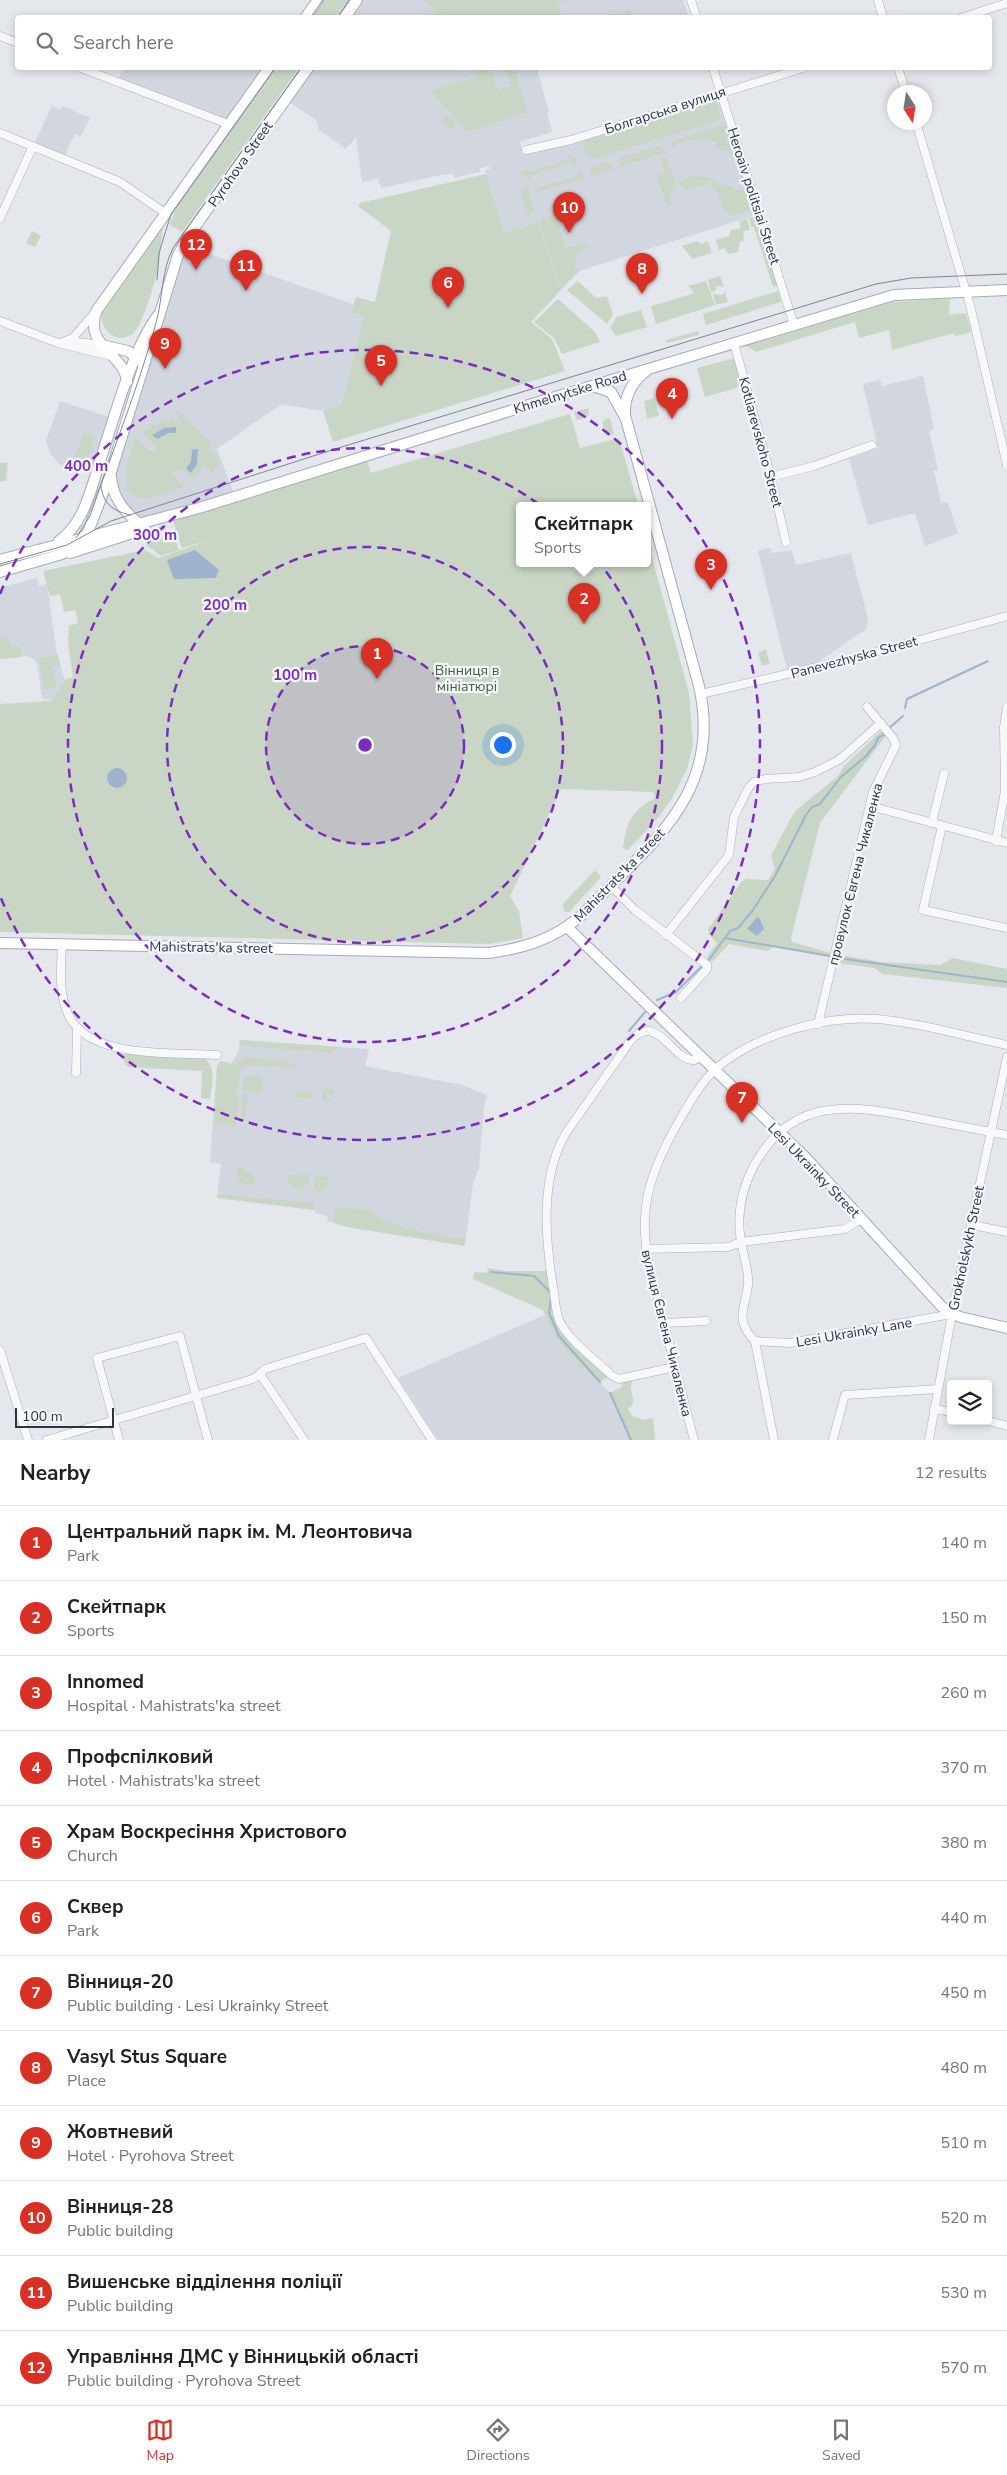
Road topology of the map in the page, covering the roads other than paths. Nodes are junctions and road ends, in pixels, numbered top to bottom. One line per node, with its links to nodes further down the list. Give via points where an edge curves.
1 (318, 0): 6 (main road)
2 (357, 0): 7 (main road)
3 (691, 0): 8 (street)
4 (878, 0): 9 (street)
5 (1007, 3): 10 (street)
6 (307, 15)
7 (346, 15)
8 (696, 15)
9 (882, 15)
10 (970, 15)
11 (0, 36): 12 (street)
12 (15, 42)
13 (86, 70): 21 (street)
14 (268, 70): 21 (main road)
15 (307, 70): 37 (main road, Pyrohova Street, via 189,235 178,255)
16 (714, 70): 20 (street, Heroaiv politsiai Street)
17 (796, 70): 20 (street, Болгарська вулиця)
18 (899, 70): 19 (street)
19 (904, 85)
20 (721, 92): 25 (street, Болгарська вулиця, via 571,140); 32 (street, Heroaiv politsiai Street)
21 (228, 124): 26 (main road)
22 (918, 130): 29 (street)
23 (0, 133): 24 (street)
24 (33, 146): 26 (street, via 120,182); 27 (street)
25 (526, 150)
26 (165, 213): 30 (main road)
27 (0, 218)
28 (1007, 290): 29 (main road, Khmelnytske Road)
29 (966, 292): 32 (main road, Khmelnytske Road, via 894,295); 46 (street)
30 (97, 310): 33 (street); 36 (main road, via 94,326)
31 (0, 321): 34 (street)
32 (794, 325): 35 (main road, Khmelnytske Road)
33 (69, 341): 34 (street); 36 (street)
34 (60, 343): 39 (street)
35 (734, 343): 41 (main road, Khmelnytske Road); 48 (street, Kotliarevskoho Street)
36 (101, 345): 38 (main road); 39 (main road)
37 (146, 347): 38 (main road); 40 (main road, Pyrohova Street)
38 (132, 354): 39 (main road, via 126,360); 40 (main road); 42 (main road)
39 (111, 356): 42 (main road, via 124,370)
40 (145, 367): 47 (main road, Pyrohova Street)
41 (651, 368): 43 (main road, Khmelnytske Road); 44 (main road, via 628,394)
42 (127, 382): 50 (main road)
43 (593, 386): 44 (main road, via 605,389 615,397); 51 (main road, Khmelnytske Road)
44 (626, 419): 49 (main road, Mahistrats'ka street)
45 (872, 445): 48 (street)
46 (1006, 460)
47 (110, 475): 53 (main road, via 117,502); 54 (main road, Pyrohova Street)
48 (771, 478): 56 (street, Kotliarevskoho Street)
49 (648, 502)
50 (86, 505): 54 (main road, via 84,521); 57 (main road, via 65,536)
51 (199, 508): 53 (main road, Khmelnytske Road); 55 (main road)
52 (651, 512): 62 (main road, Mahistrats'ka street)
53 (139, 524): 54 (main road, Khmelnytske Road)
54 (88, 534): 55 (main road); 57 (main road, Khmelnytske Road); 58 (main road, via 68,551)
55 (104, 541): 58 (main road)
56 (786, 542)
57 (42, 548): 59 (main road)
58 (55, 556): 60 (main road)
59 (0, 560)
60 (0, 572)
61 (1007, 616): 62 (street, Panevezhyska Street, via 839,662)
62 (700, 694): 72 (main road, Mahistrats'ka street, via 704,742 690,792 667,825)
63 (1007, 706): 70 (street, via 1005,791)
64 (867, 707): 65 (street, провулок Євгена Чикаленка)
65 (881, 723): 67 (street, провулок Євгена Чикаленка, via 896,745 880,776); 75 (street, via 839,760 816,772 754,782 734,817 728,855)
66 (944, 774): 68 (street)
67 (870, 806): 68 (street); 79 (street, провулок Євгена Чикаленка)
68 (932, 824): 69 (street)
69 (942, 826): 70 (street); 74 (street, via 924,910)
70 (996, 841): 71 (street)
71 (1007, 843)
72 (610, 885): 73 (main road, Mahistrats'ka street); 75 (street)
73 (567, 927): 77 (main road, Mahistrats'ka street, via 536,944 489,953); 83 (main road, Lesi Ukrainky Street)
74 (1007, 928)
75 (666, 934): 78 (street, via 706,964 707,969)
76 (0, 943): 77 (main road, Mahistrats'ka street)
77 (62, 944): 80 (street, via 61,986 69,1016)
78 (681, 998)
79 (818, 1024): 81 (street, вулиця Євгена Чикаленка, via 892,1021); 85 (street, вулиця Євгена Чикаленка, via 773,1036 743,1049)
80 (77, 1028): 82 (street, via 90,1039 122,1050); 86 (street)
81 (1007, 1045)
82 (217, 1055)
83 (700, 1056): 85 (main road, Lesi Ukrainky Street); 101 (street, via 695,1060 688,1059 652,1032 642,1031 631,1040 557,1150 547,1219 546,1245 558,1319 566,1332 619,1379)
84 (1007, 1057): 88 (street, Grokholskykh Street)
85 (714, 1071): 87 (main road, Lesi Ukrainky Street); 94 (street, вулиця Євгена Чикаленка, via 680,1119 652,1176 644,1210)
86 (76, 1073)
87 (779, 1132): 88 (street, via 817,1112 846,1107 879,1110); 90 (main road, Lesi Ukrainky Street); 93 (street, via 760,1155 744,1190 739,1210)
88 (991, 1132): 89 (street); 91 (street, Grokholskykh Street)
89 (1007, 1135)
90 (861, 1219): 93 (street, via 845,1229); 95 (main road, Lesi Ukrainky Street, via 936,1301)
91 (972, 1225): 92 (street); 95 (street, Grokholskykh Street)
92 (1007, 1232)
93 (741, 1242): 94 (street, via 723,1247); 99 (street, via 748,1281 742,1318 746,1331)
94 (646, 1249): 97 (street, вулиця Євгена Чикаленка)
95 (952, 1314): 98 (main road, Lesi Ukrainky Street); 99 (street, Lesi Ukrainky Lane, via 790,1343); 103 (street, Grokholskykh Street)
96 (706, 1321): 97 (street)
97 (665, 1323): 101 (street, вулиця Євгена Чикаленка)
98 (1007, 1328)
99 (755, 1341): 118 (street)
100 (0, 1350): 111 (street)
101 (675, 1366): 117 (street, вулиця Євгена Чикаленка)
102 (260, 1374): 104 (street); 115 (street); 116 (street, via 265,1369 366,1338)
103 (938, 1389): 105 (street, Grokholskykh Street); 110 (street, via 845,1395)
104 (196, 1395): 107 (street); 107 (street, via 180,1336 98,1358); 114 (street)
105 (934, 1408): 106 (street); 119 (street, Grokholskykh Street)
106 (947, 1411)
107 (114, 1421): 112 (street); 113 (street)
108 (992, 1422): 109 (street)
109 (1007, 1426)
110 (834, 1439)
111 (28, 1440)
112 (46, 1440)
113 (119, 1440)
114 (208, 1440)
115 (304, 1440)
116 (432, 1440)
117 (694, 1440)
118 (774, 1440)
119 (928, 1440)

